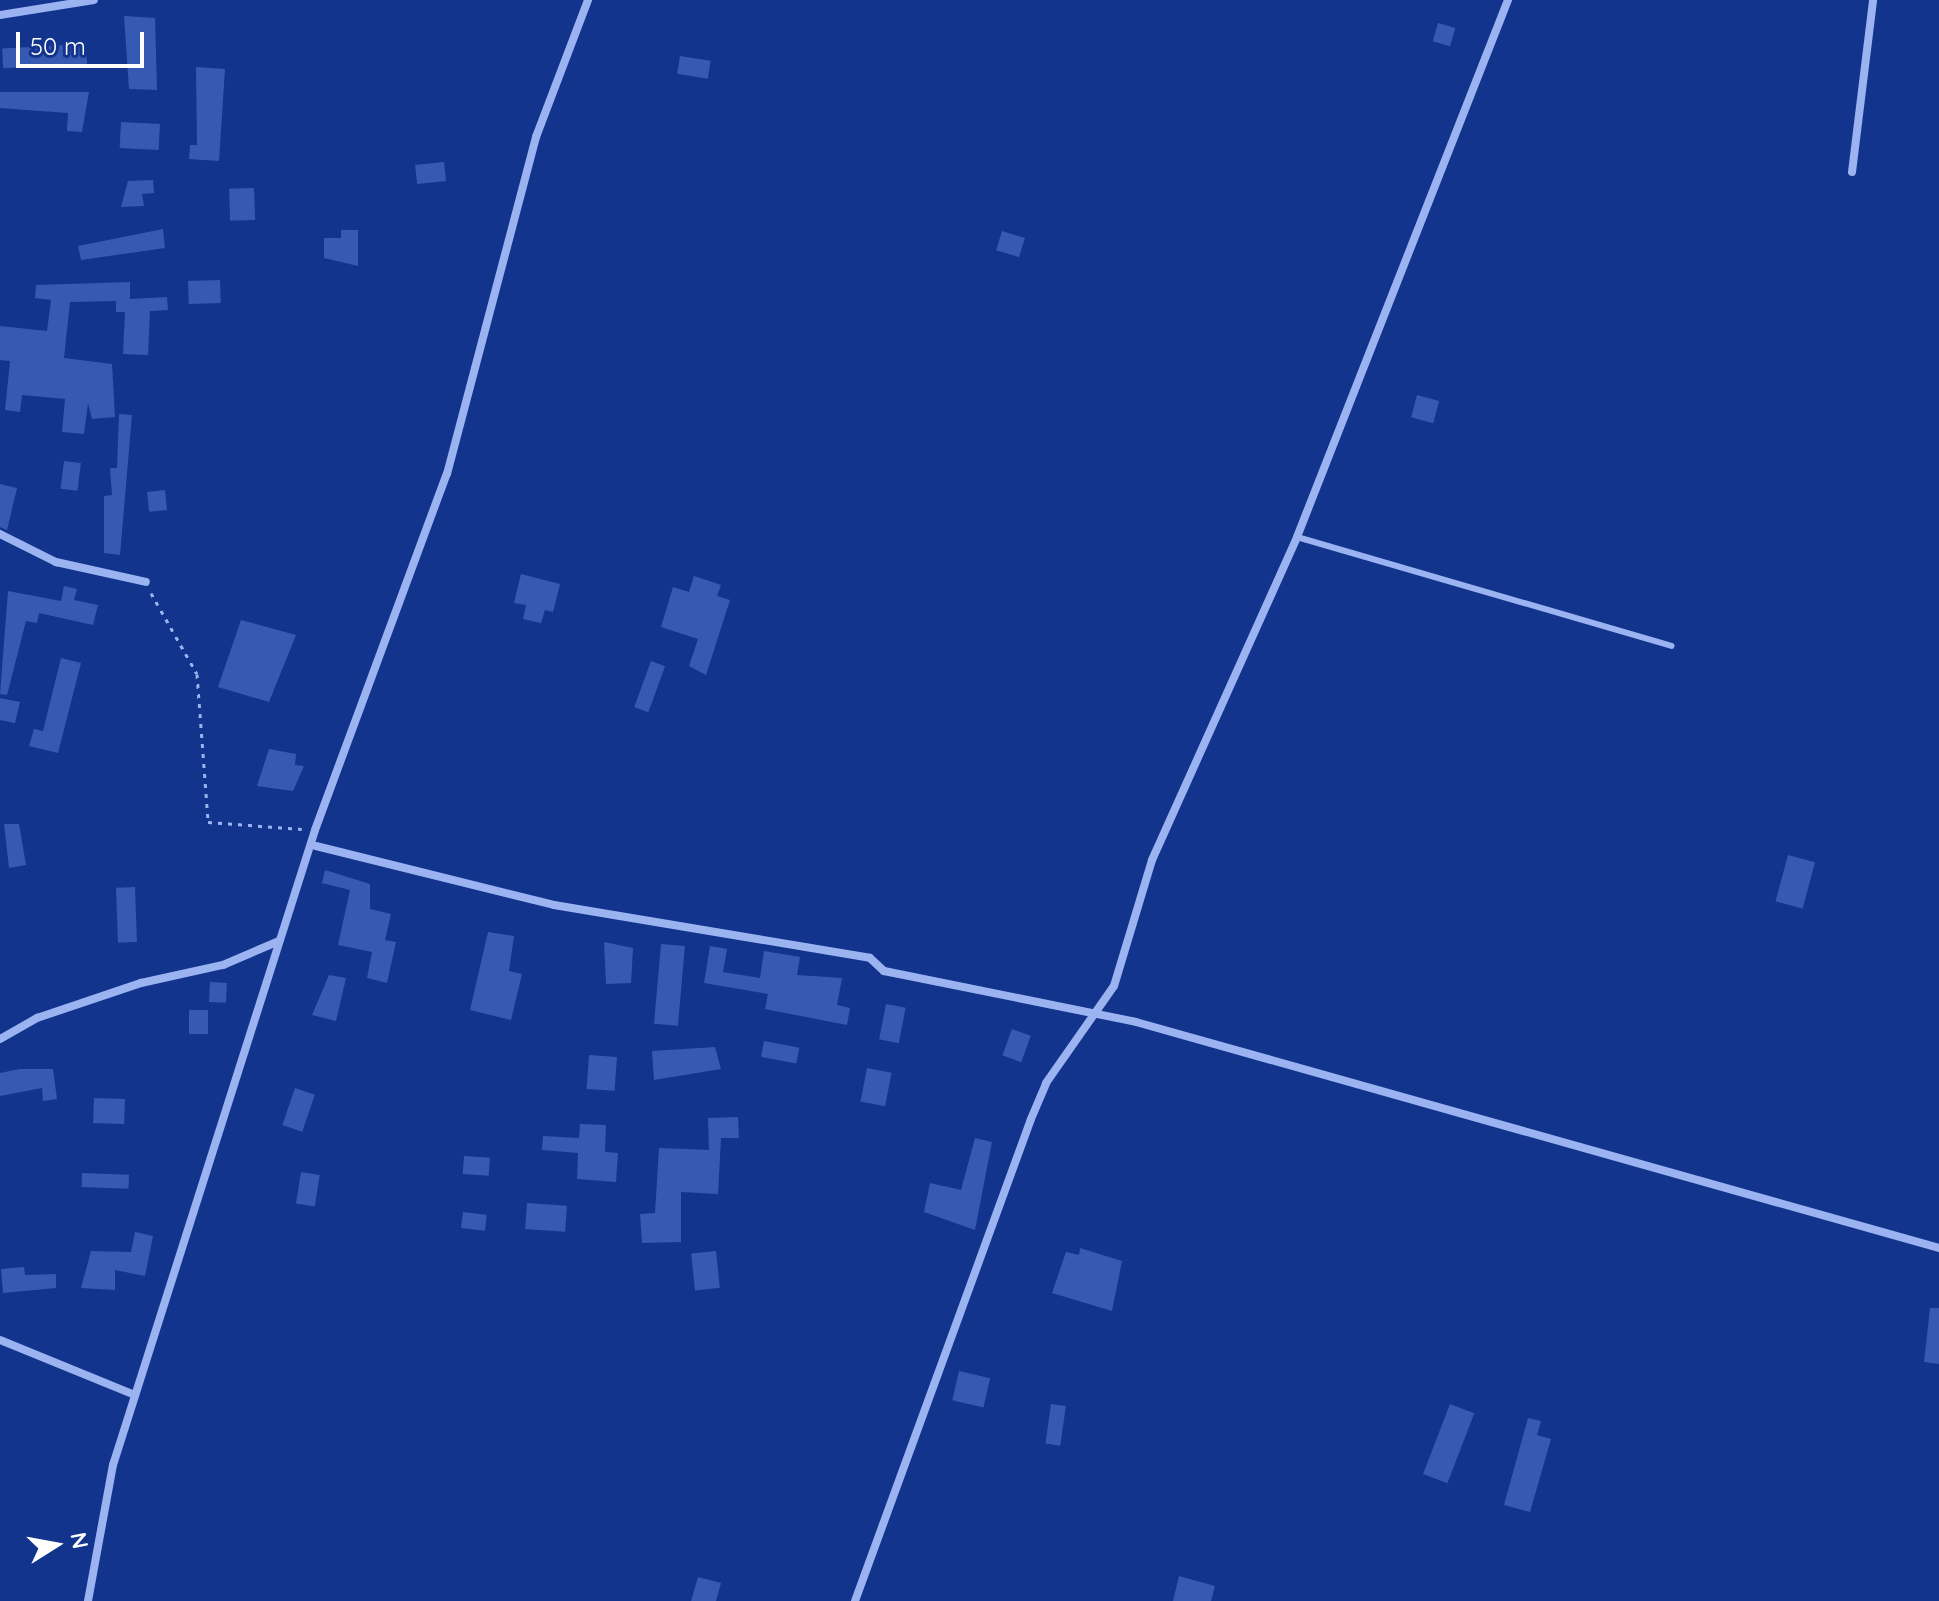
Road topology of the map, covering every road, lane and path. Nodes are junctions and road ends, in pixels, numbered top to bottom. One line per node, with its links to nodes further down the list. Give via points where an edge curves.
1 (94, 0): 5 (street)
2 (588, 0): 11 (street, via 536,137 447,474)
3 (1508, 0): 8 (street)
4 (1873, 0): 6 (street)
5 (0, 15)
6 (1852, 172)
7 (0, 534): 9 (street, via 56,562)
8 (1297, 537): 10 (lane); 14 (street, via 1152,860 1114,986)
9 (146, 582): 11 (path, via 197,674 208,822)
10 (1671, 646)
11 (315, 830): 12 (street)
12 (316, 846): 13 (street); 14 (street, via 554,905 870,958 884,971)
13 (279, 941): 15 (street, via 223,965 141,983 37,1018); 18 (street)
14 (1094, 1015): 16 (street); 20 (street, via 1031,1119)
15 (0, 1039)
16 (1939, 1248)
17 (0, 1340): 18 (street)
18 (135, 1395): 19 (street)
19 (88, 1601)
20 (855, 1601)

